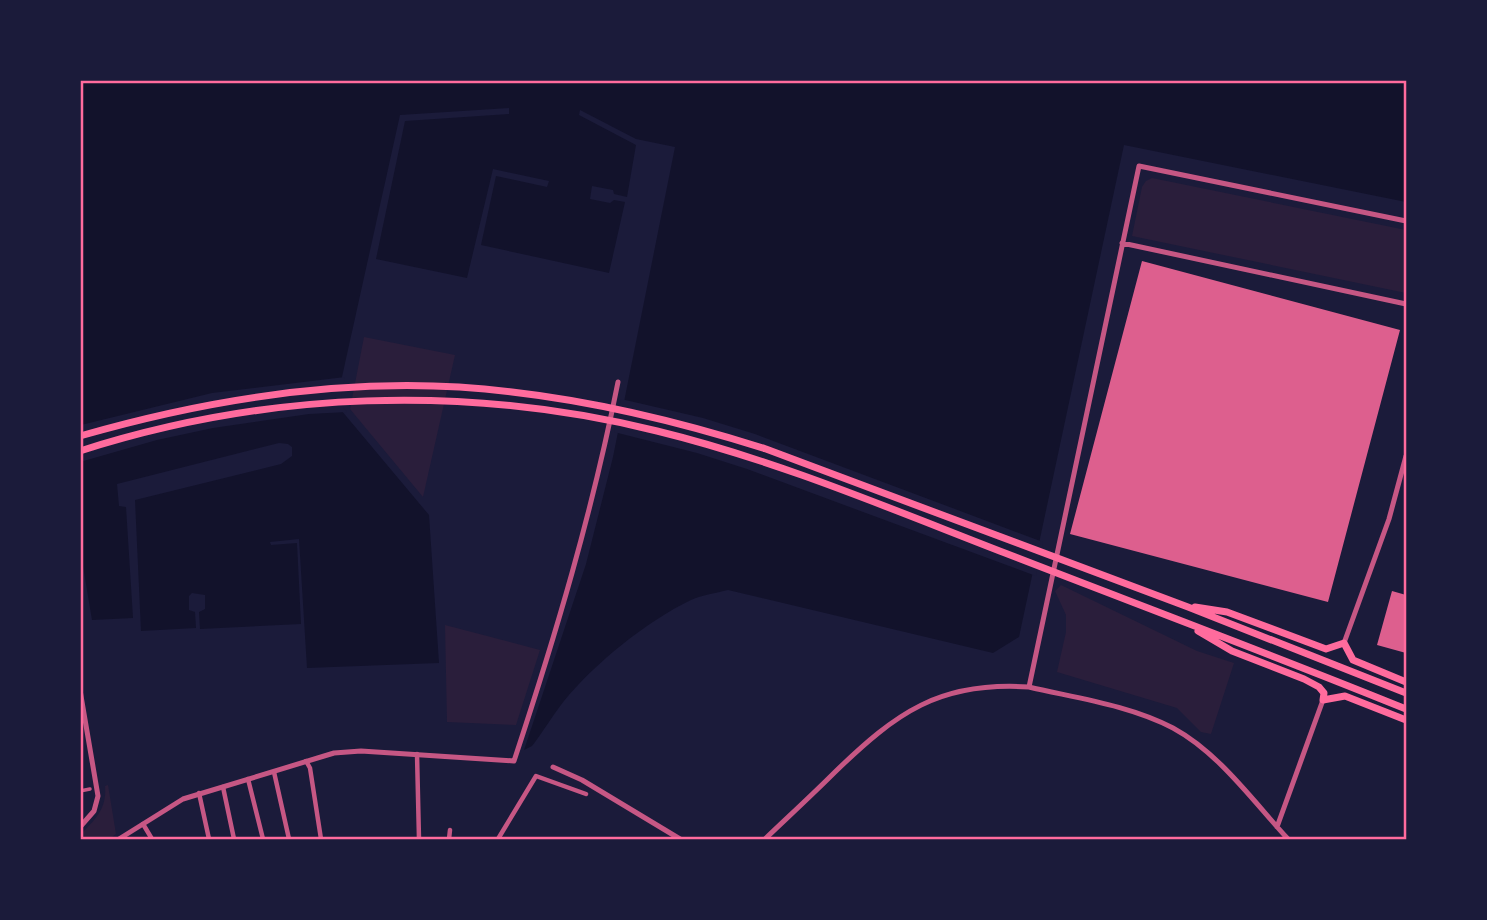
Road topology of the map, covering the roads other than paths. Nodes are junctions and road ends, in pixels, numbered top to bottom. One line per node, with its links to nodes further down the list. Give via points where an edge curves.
1 (1406, 222): 2 (street, via 1139,166)
2 (1122, 243): 3 (street); 12 (street)
3 (1406, 303)
4 (618, 382): 18 (street, via 587,524 514,761)
5 (80, 436): 8 (highway, via 206,405 301,392 405,386 521,393 615,408 722,435)
6 (80, 451): 9 (highway, via 210,417 303,404 408,399 536,408 659,431 737,454)
7 (1406, 456): 10 (street)
8 (1188, 607): 10 (highway, via 1227,612 1326,649); 14 (highway)
9 (1179, 621): 15 (highway, via 1231,651 1319,687); 16 (highway)
10 (1344, 643): 11 (highway, via 1353,660)
11 (1406, 681)
12 (1029, 687): 30 (street, via 1140,715 1174,729 1216,762); 43 (street, via 971,689 907,711 865,743)
13 (80, 690): 29 (street, via 98,796 94,811)
14 (1406, 693)
15 (1323, 700): 17 (highway, via 1345,696); 30 (street)
16 (1406, 709)
17 (1406, 720)
18 (417, 754): 19 (street, via 347,751); 39 (street)
19 (305, 761): 21 (street); 38 (street)
20 (553, 767): 42 (street)
21 (274, 772): 22 (street); 37 (street)
22 (248, 779): 23 (street); 36 (street)
23 (223, 786): 26 (street); 35 (street)
24 (90, 789): 25 (street)
25 (80, 791)
26 (199, 793): 28 (street); 34 (street)
27 (586, 794): 41 (street, via 536,776)
28 (143, 824): 32 (street); 33 (street)
29 (80, 827)
30 (1277, 827): 44 (street)
31 (450, 830): 40 (street)
32 (119, 839)
33 (152, 839)
34 (209, 839)
35 (234, 839)
36 (263, 839)
37 (289, 839)
38 (321, 839)
39 (419, 839)
40 (449, 839)
41 (498, 839)
42 (680, 839)
43 (765, 839)
44 (1288, 839)

